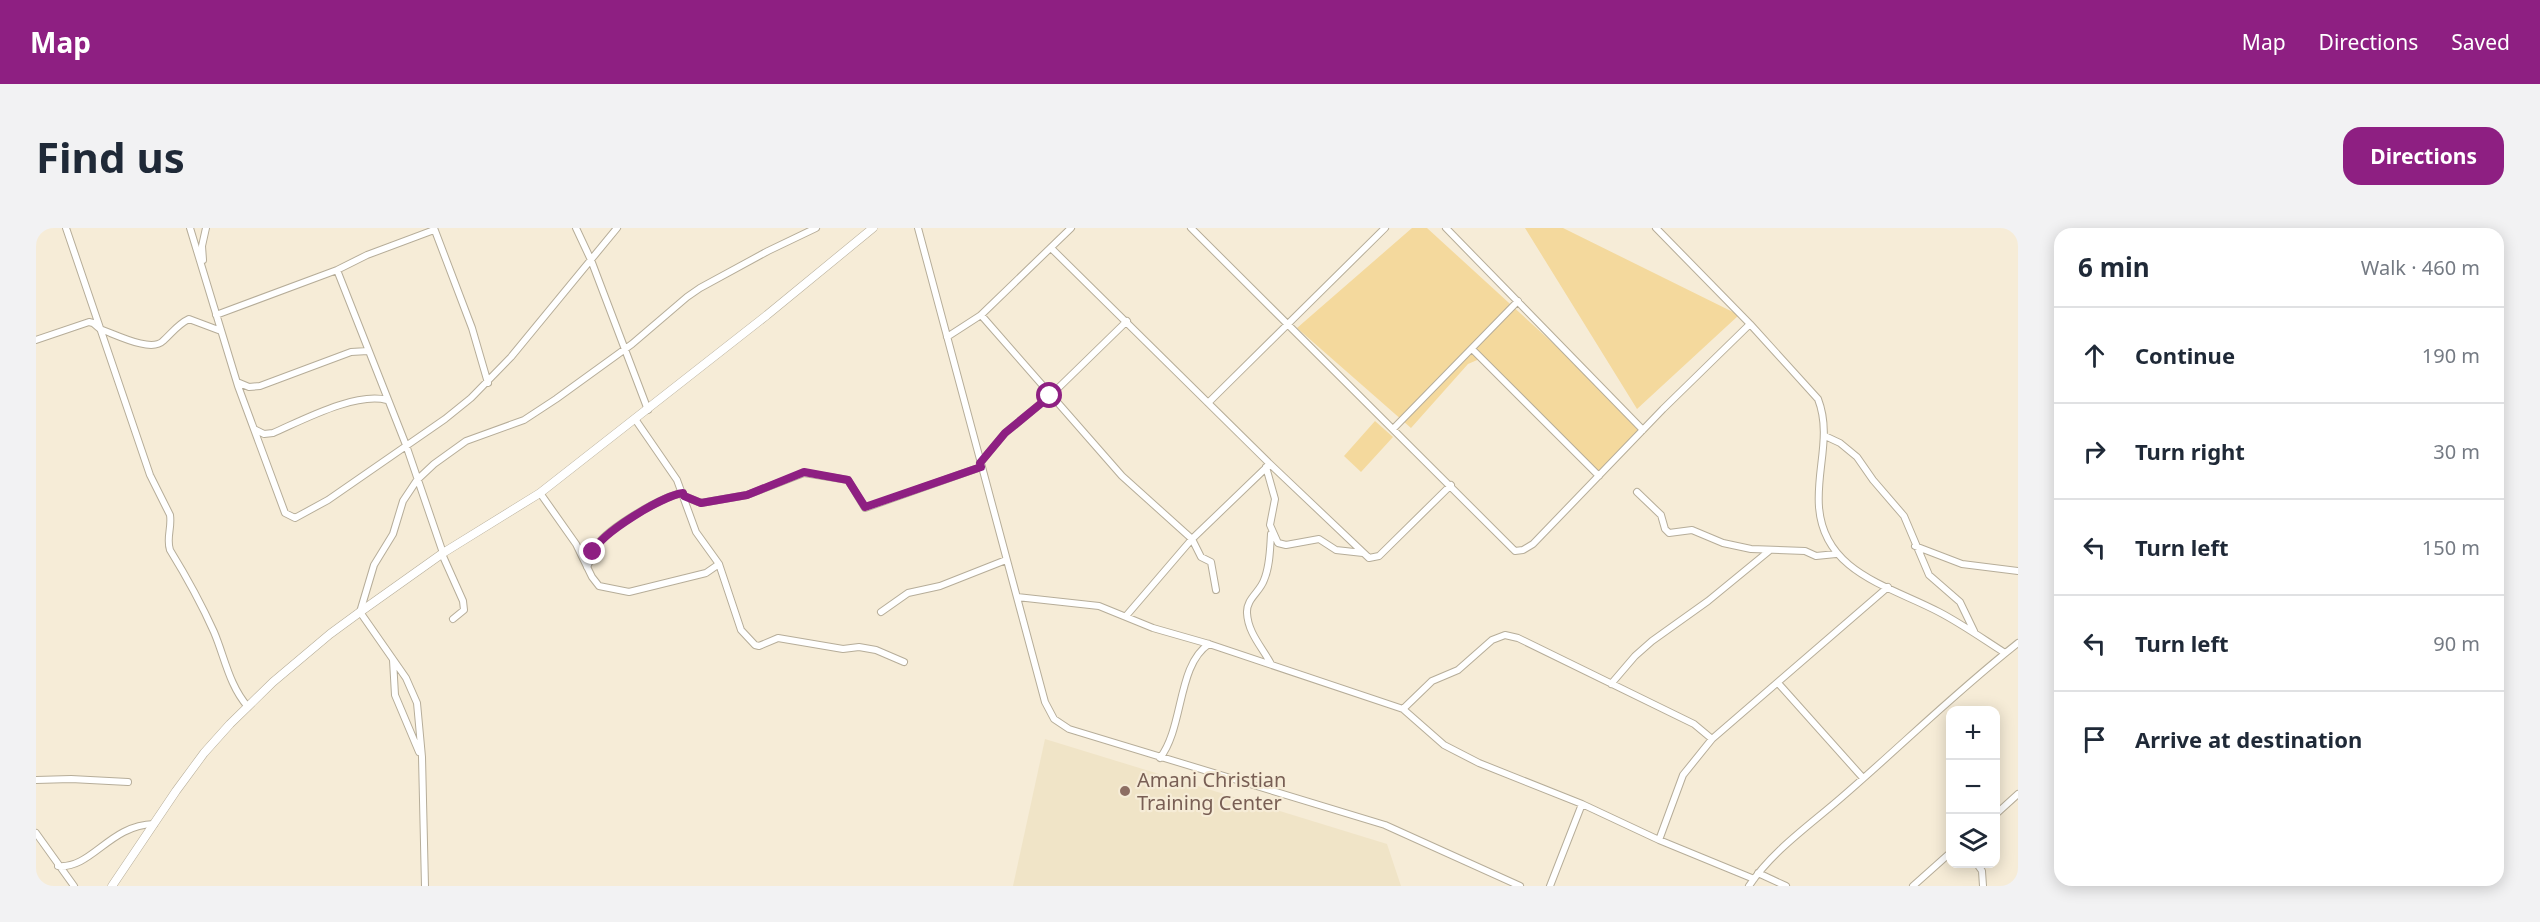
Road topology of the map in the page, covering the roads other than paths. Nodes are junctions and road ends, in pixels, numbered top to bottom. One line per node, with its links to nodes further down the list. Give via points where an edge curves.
1 (76, 228): 15 (street)
2 (190, 228): 19 (street)
3 (206, 228): 19 (street, via 202,246)
4 (576, 228): 17 (street)
5 (617, 228): 17 (street)
6 (816, 228): 32 (street, via 700,288)
7 (873, 228): 38 (street)
8 (918, 228): 28 (street)
9 (1071, 228): 16 (street)
10 (1191, 228): 24 (street)
11 (1385, 228): 24 (street)
12 (1446, 228): 20 (street)
13 (434, 229): 18 (street); 34 (street, via 472,328)
14 (1658, 229): 25 (street)
15 (66, 230): 26 (street)
16 (1052, 249): 22 (street); 23 (street)
17 (591, 260): 32 (street); 34 (street)
18 (337, 270): 21 (street); 31 (street)
19 (204, 272): 21 (street)
20 (1518, 301): 30 (street); 42 (street)
21 (216, 315): 27 (street)
22 (981, 315): 28 (street); 35 (street)
23 (1126, 321): 35 (street); 37 (street)
24 (1287, 322): 37 (street); 41 (street)
25 (1750, 324): 42 (street); 43 (street, via 1818,399)
26 (100, 329): 27 (street, via 151,347 189,319); 29 (street, via 89,322); 80 (street, via 150,475 170,515 170,550 197,596 235,688)
27 (221, 331): 33 (street)
28 (947, 337): 45 (street)
29 (36, 340)
30 (1472, 349): 41 (street); 47 (street)
31 (368, 351): 33 (street, via 351,352 254,387); 36 (street)
32 (624, 351): 38 (street); 48 (street, via 524,420 456,447)
33 (237, 382): 40 (street)
34 (488, 383): 44 (street)
35 (1050, 396): 45 (street, via 1005,433); 54 (street, via 1122,476)
36 (387, 400): 40 (street, via 365,398 273,433); 44 (street)
37 (1208, 403): 46 (street)
38 (648, 410): 39 (street)
39 (635, 419): 51 (street); 52 (street, via 673,473)
40 (254, 429): 44 (street, via 285,513 292,518 328,500)
41 (1393, 429): 49 (street)
42 (1643, 430): 47 (street)
43 (1825, 436): 55 (street, via 1857,457 1904,516); 59 (street, via 1819,506 1824,535)
44 (406, 445): 48 (street)
45 (981, 465): 52 (street, via 865,507 848,480 809,472 747,495 707,502 696,502); 60 (street)
46 (1268, 466): 53 (street, via 1275,499); 54 (street); 57 (street)
47 (1599, 476): 49 (street, via 1533,544 1519,551)
48 (417, 480): 58 (street); 67 (street, via 403,501 393,534 374,566)
49 (1450, 485): 57 (street, via 1379,556 1371,559)
50 (1637, 492): 56 (street, via 1661,515 1669,533 1692,530 1723,543)
51 (540, 493): 58 (street); 62 (street, via 576,544)
52 (683, 495): 61 (street, via 696,532); 62 (street, via 660,500 600,541)
53 (1271, 531): 57 (street, via 1281,545 1319,539 1336,550); 77 (street, via 1267,572 1252,596 1247,614 1253,635)
54 (1192, 539): 65 (street, via 1201,557 1211,562); 69 (street)
55 (1916, 546): 63 (street, via 1962,564); 71 (street, via 1929,575 1960,602)
56 (1770, 551): 59 (street); 79 (street, via 1652,641)
57 (1364, 553)
58 (443, 554): 67 (street); 70 (street, via 464,608)
59 (1836, 554): 64 (street, via 1850,567)
60 (1006, 560): 66 (street); 68 (street, via 940,586 908,593)
61 (719, 564): 62 (street, via 689,579 624,592 599,585); 76 (street, via 741,630 755,645 778,639 843,649 859,647)
62 (587, 567)
63 (2018, 571)
64 (1888, 587): 71 (street); 78 (street)
65 (1216, 590)
66 (1017, 597): 69 (street, via 1084,603); 84 (street, via 1050,715 1059,724)
67 (360, 612): 75 (street); 80 (street)
68 (881, 612)
69 (1126, 616): 73 (street)
70 (453, 619)
71 (1974, 632): 74 (street)
72 (2018, 643): 74 (street)
73 (1209, 644): 77 (street); 84 (street, via 1196,655 1169,744)
74 (2005, 653): 85 (street)
75 (393, 659): 83 (street, via 395,695); 83 (street, via 417,703)
76 (904, 662)
77 (1272, 664): 81 (street)
78 (1778, 683): 82 (street); 85 (street)
79 (1611, 684): 81 (street, via 1505,635 1492,640 1458,670 1436,678); 82 (street, via 1694,724)
80 (248, 706): 91 (street, via 204,753)
81 (1403, 709): 89 (street, via 1444,745)
82 (1712, 739): 93 (street, via 1683,775)
83 (422, 757): 100 (street)
84 (1160, 758): 101 (street, via 1384,825)
85 (1863, 778): 97 (street)
86 (36, 780): 87 (street)
87 (128, 782)
88 (2018, 794): 90 (street)
89 (1582, 804): 93 (street); 102 (street)
90 (2000, 810)
91 (154, 824): 95 (street, via 129,828 76,864); 99 (street)
92 (36, 833): 95 (street)
93 (1659, 840): 97 (street)
94 (1946, 857): 105 (street)
95 (58, 866): 98 (street)
96 (1980, 868): 106 (street)
97 (1756, 876): 103 (street); 104 (street)
98 (74, 886)
99 (112, 886)
100 (425, 886)
101 (1520, 886)
102 (1550, 886)
103 (1749, 886)
104 (1786, 886)
105 (1913, 886)
106 (1983, 886)

